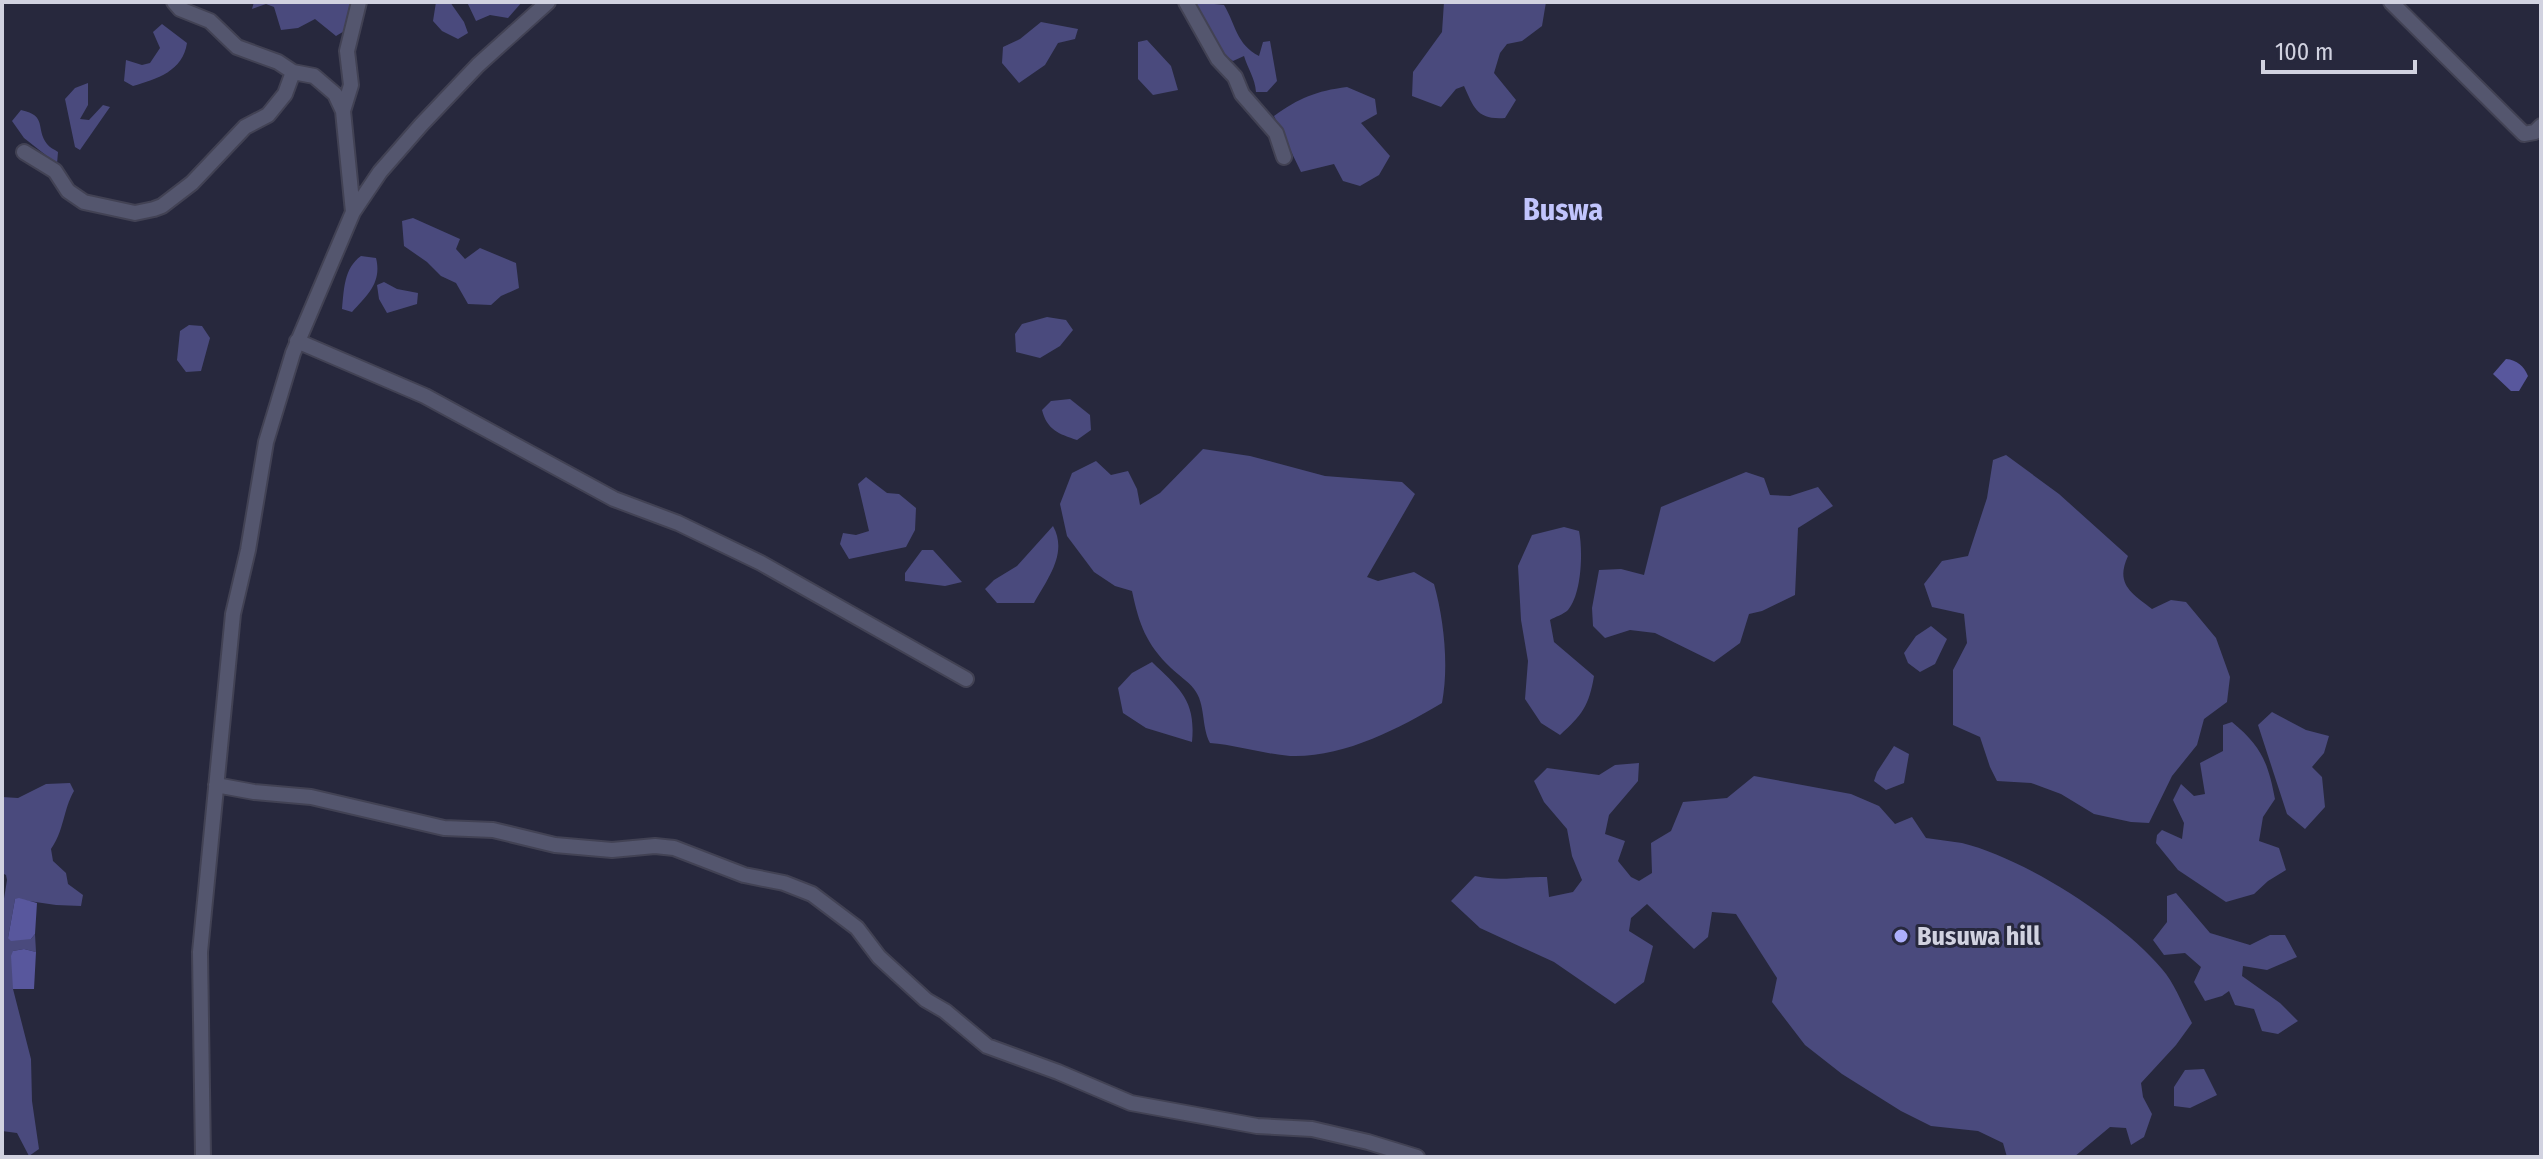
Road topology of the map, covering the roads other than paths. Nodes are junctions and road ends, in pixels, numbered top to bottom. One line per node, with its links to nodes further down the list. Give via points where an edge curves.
1 (174, 2): 6 (street, via 210,21 237,47)
2 (359, 2): 7 (street, via 347,51 351,85)
3 (548, 2): 11 (street, via 421,125)
4 (1186, 2): 10 (street, via 1242,94 1276,133)
5 (2391, 2): 8 (street, via 2524,134)
6 (293, 72): 7 (street, via 314,76 335,94); 9 (street, via 285,94 268,115 245,127 192,183 154,209 135,213 84,202 68,191 55,171)
7 (343, 111): 11 (street)
8 (2541, 126)
9 (24, 152)
10 (1284, 157)
11 (353, 212): 12 (street)
12 (297, 341): 13 (street, via 425,396 614,499 761,563); 14 (street, via 266,442 233,614)
13 (966, 679)
14 (216, 785): 15 (street, via 200,952); 16 (street, via 311,797 444,828 493,830 555,845 674,848 812,894 857,928 879,957 926,1000 987,1046 1131,1103 1257,1126 1312,1129)
15 (203, 1157)
16 (1417, 1157)

